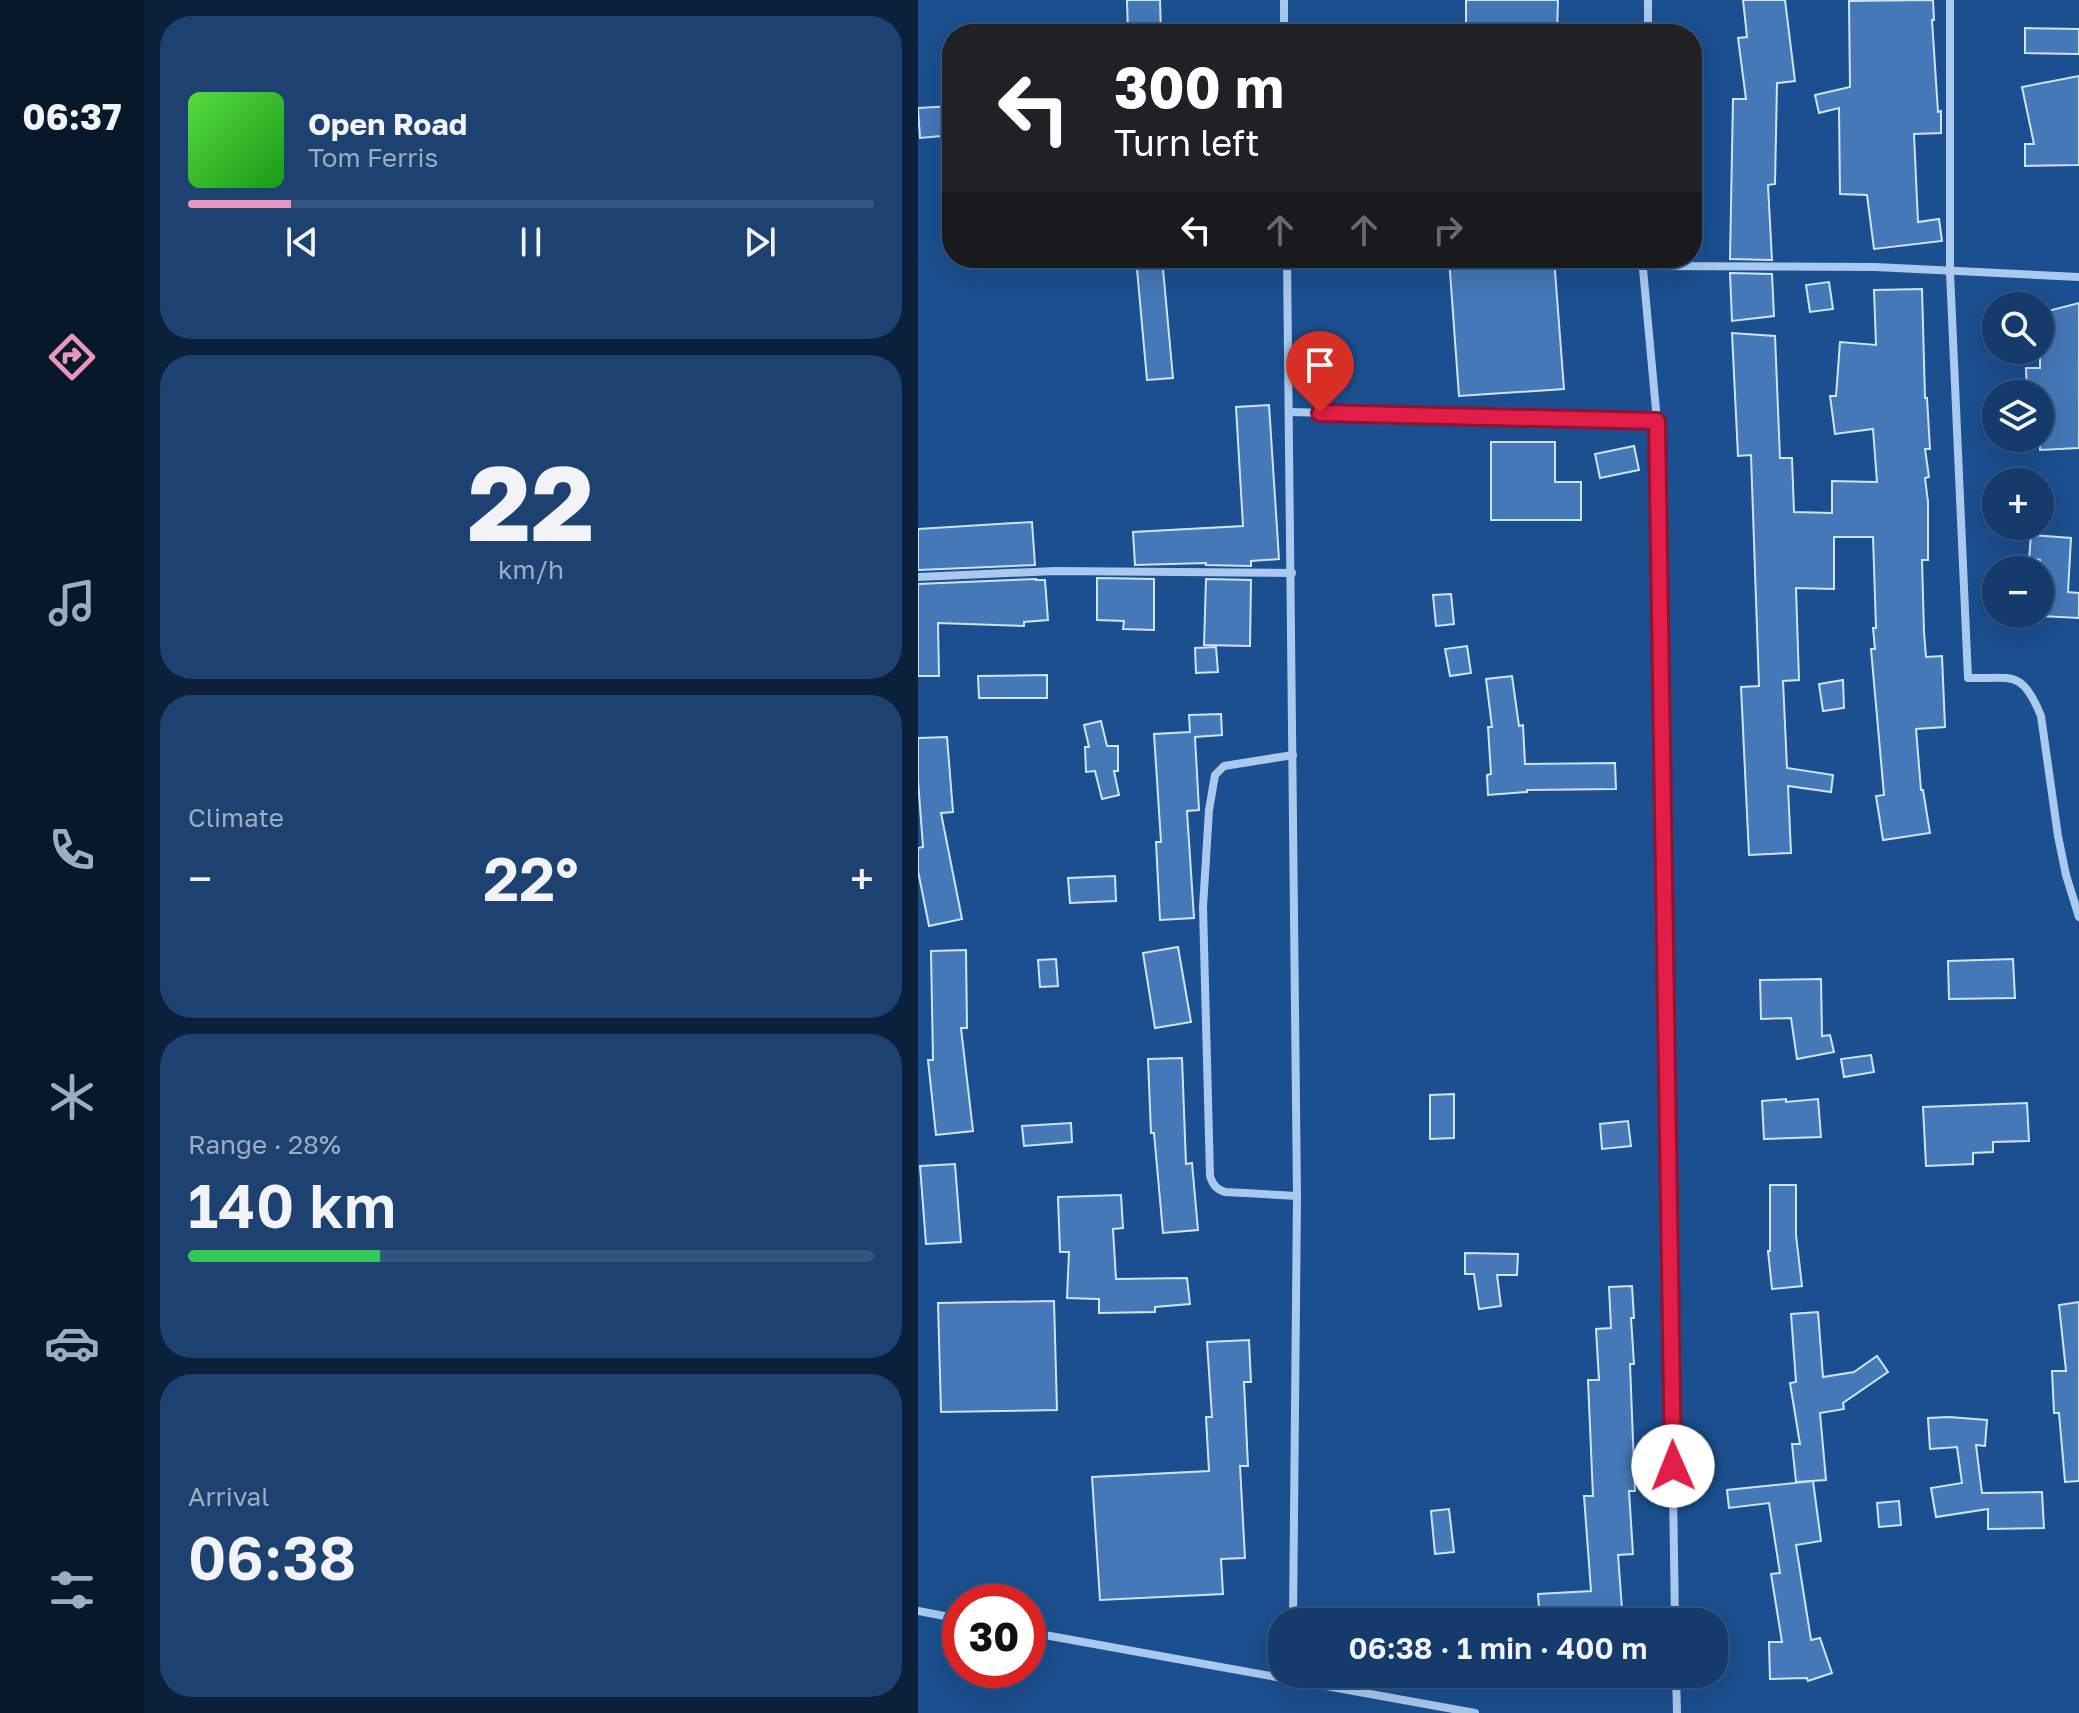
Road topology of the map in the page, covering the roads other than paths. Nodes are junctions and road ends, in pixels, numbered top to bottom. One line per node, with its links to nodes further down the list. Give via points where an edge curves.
1 (1284, 0): 4 (street)
2 (1648, 0): 5 (street)
3 (1950, 0): 9 (street)
4 (1284, 24)
5 (1648, 24)
6 (1702, 263): 9 (street)
7 (1287, 268): 11 (street)
8 (1643, 268): 12 (street)
9 (1950, 272): 10 (street); 16 (street, via 1968,678 2016,679 2035,700 2058,836)
10 (2079, 277)
11 (1289, 412): 12 (street); 13 (street)
12 (1657, 421): 19 (street)
13 (1292, 573): 14 (street, via 1055,571); 15 (street)
14 (918, 577)
15 (1293, 755): 17 (street); 17 (street, via 1224,766 1215,775 1203,907 1212,1183 1225,1192)
16 (2079, 917)
17 (1297, 1196): 18 (street)
18 (1293, 1608)
19 (1675, 1608)
20 (918, 1611): 21 (street)
21 (942, 1616)
22 (1046, 1635): 23 (street)
23 (1268, 1672)
24 (1352, 1688): 26 (street)
25 (1676, 1688): 27 (street)
26 (1475, 1713)
27 (1677, 1713)

